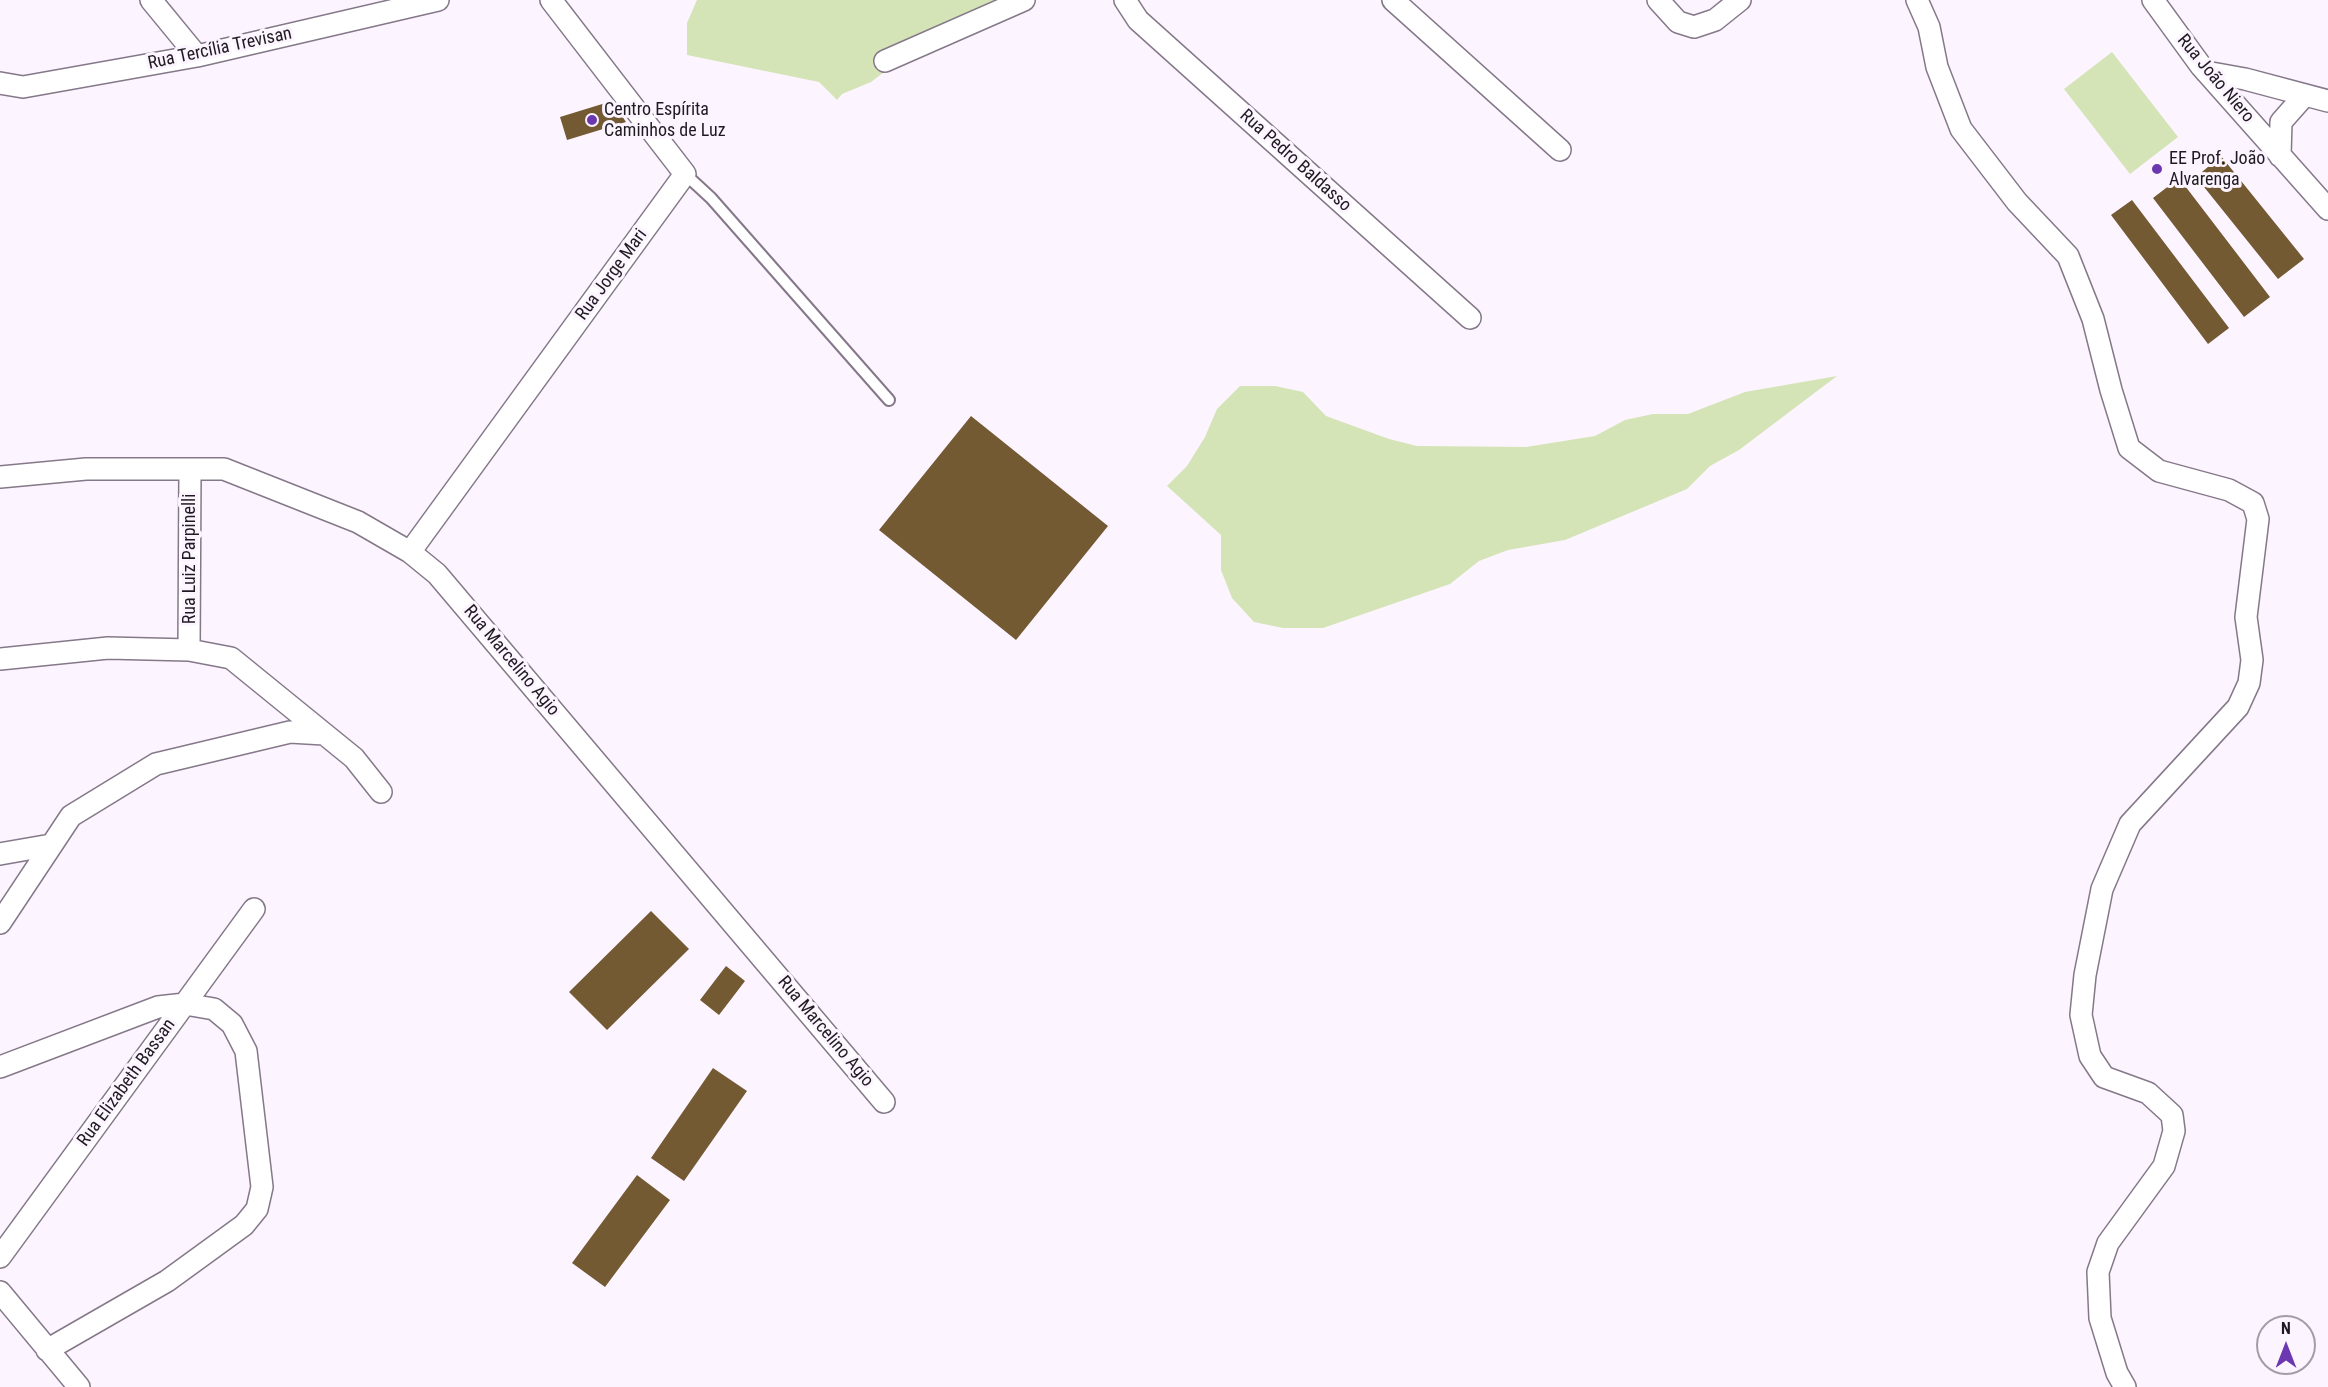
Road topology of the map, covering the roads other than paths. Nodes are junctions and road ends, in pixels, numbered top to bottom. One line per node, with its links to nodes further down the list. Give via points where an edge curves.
1 (151, 0): 12 (street)
2 (438, 0): 11 (street, Rua Tercília Trevisan)
3 (552, 0): 20 (street)
4 (1024, 0): 13 (street)
5 (1125, 0): 22 (street, Rua Pedro Baldasso, via 1138,20)
6 (1393, 0): 18 (street)
7 (1658, 0): 8 (street, via 1678,22 1694,27 1715,20)
8 (1740, 0)
9 (1917, 0): 42 (street, via 1961,129 2017,202 2068,256 2093,319 2129,447 2158,471 2229,490 2253,503 2258,519 2246,617 2252,660 2249,683 2238,707 2130,824 2102,889 2085,975 2081,1015 2090,1056 2104,1077 2148,1093 2172,1114 2174,1131 2164,1166 2108,1243 2098,1272 2100,1318)
10 (2153, 0): 14 (street, Rua João Niero)
11 (382, 6): 12 (street, Rua Tercília Trevisan)
12 (198, 56): 15 (street, Rua Tercília Trevisan, via 23,87)
13 (885, 61)
14 (2206, 72): 16 (street); 19 (street, Rua João Niero)
15 (0, 83)
16 (2304, 96): 17 (street); 19 (street, via 2281,122)
17 (2328, 101)
18 (1560, 150)
19 (2280, 156): 21 (street, Rua João Niero)
20 (685, 174): 23 (lane, via 711,198); 26 (street, Rua Jorge Mari)
21 (2328, 209)
22 (1470, 318)
23 (889, 400)
24 (190, 469): 25 (street, Rua Marcelino Agio, via 86,469); 26 (street, Rua Marcelino Agio, via 224,469 358,522); 27 (street, Rua Luiz Parpinelli)
25 (0, 477)
26 (410, 552): 37 (street, Rua Marcelino Agio, via 445,584)
27 (189, 650): 28 (street, via 108,648); 29 (street, via 231,658)
28 (0, 659)
29 (324, 734): 30 (street, via 354,758); 31 (street, via 290,732 156,764 71,816)
30 (381, 792)
31 (51, 845): 32 (street); 34 (street)
32 (0, 854)
33 (254, 909): 35 (street, Rua Elizabeth Bassan)
34 (0, 922)
35 (185, 1004): 36 (street, via 158,1007); 38 (street, Rua Elizabeth Bassan); 40 (street, via 214,1009 232,1024 246,1051 262,1187 257,1209 244,1225 167,1281)
36 (0, 1067)
37 (884, 1102)
38 (0, 1257)
39 (0, 1292): 40 (street)
40 (47, 1350): 41 (street)
41 (79, 1387)
42 (2125, 1387)

